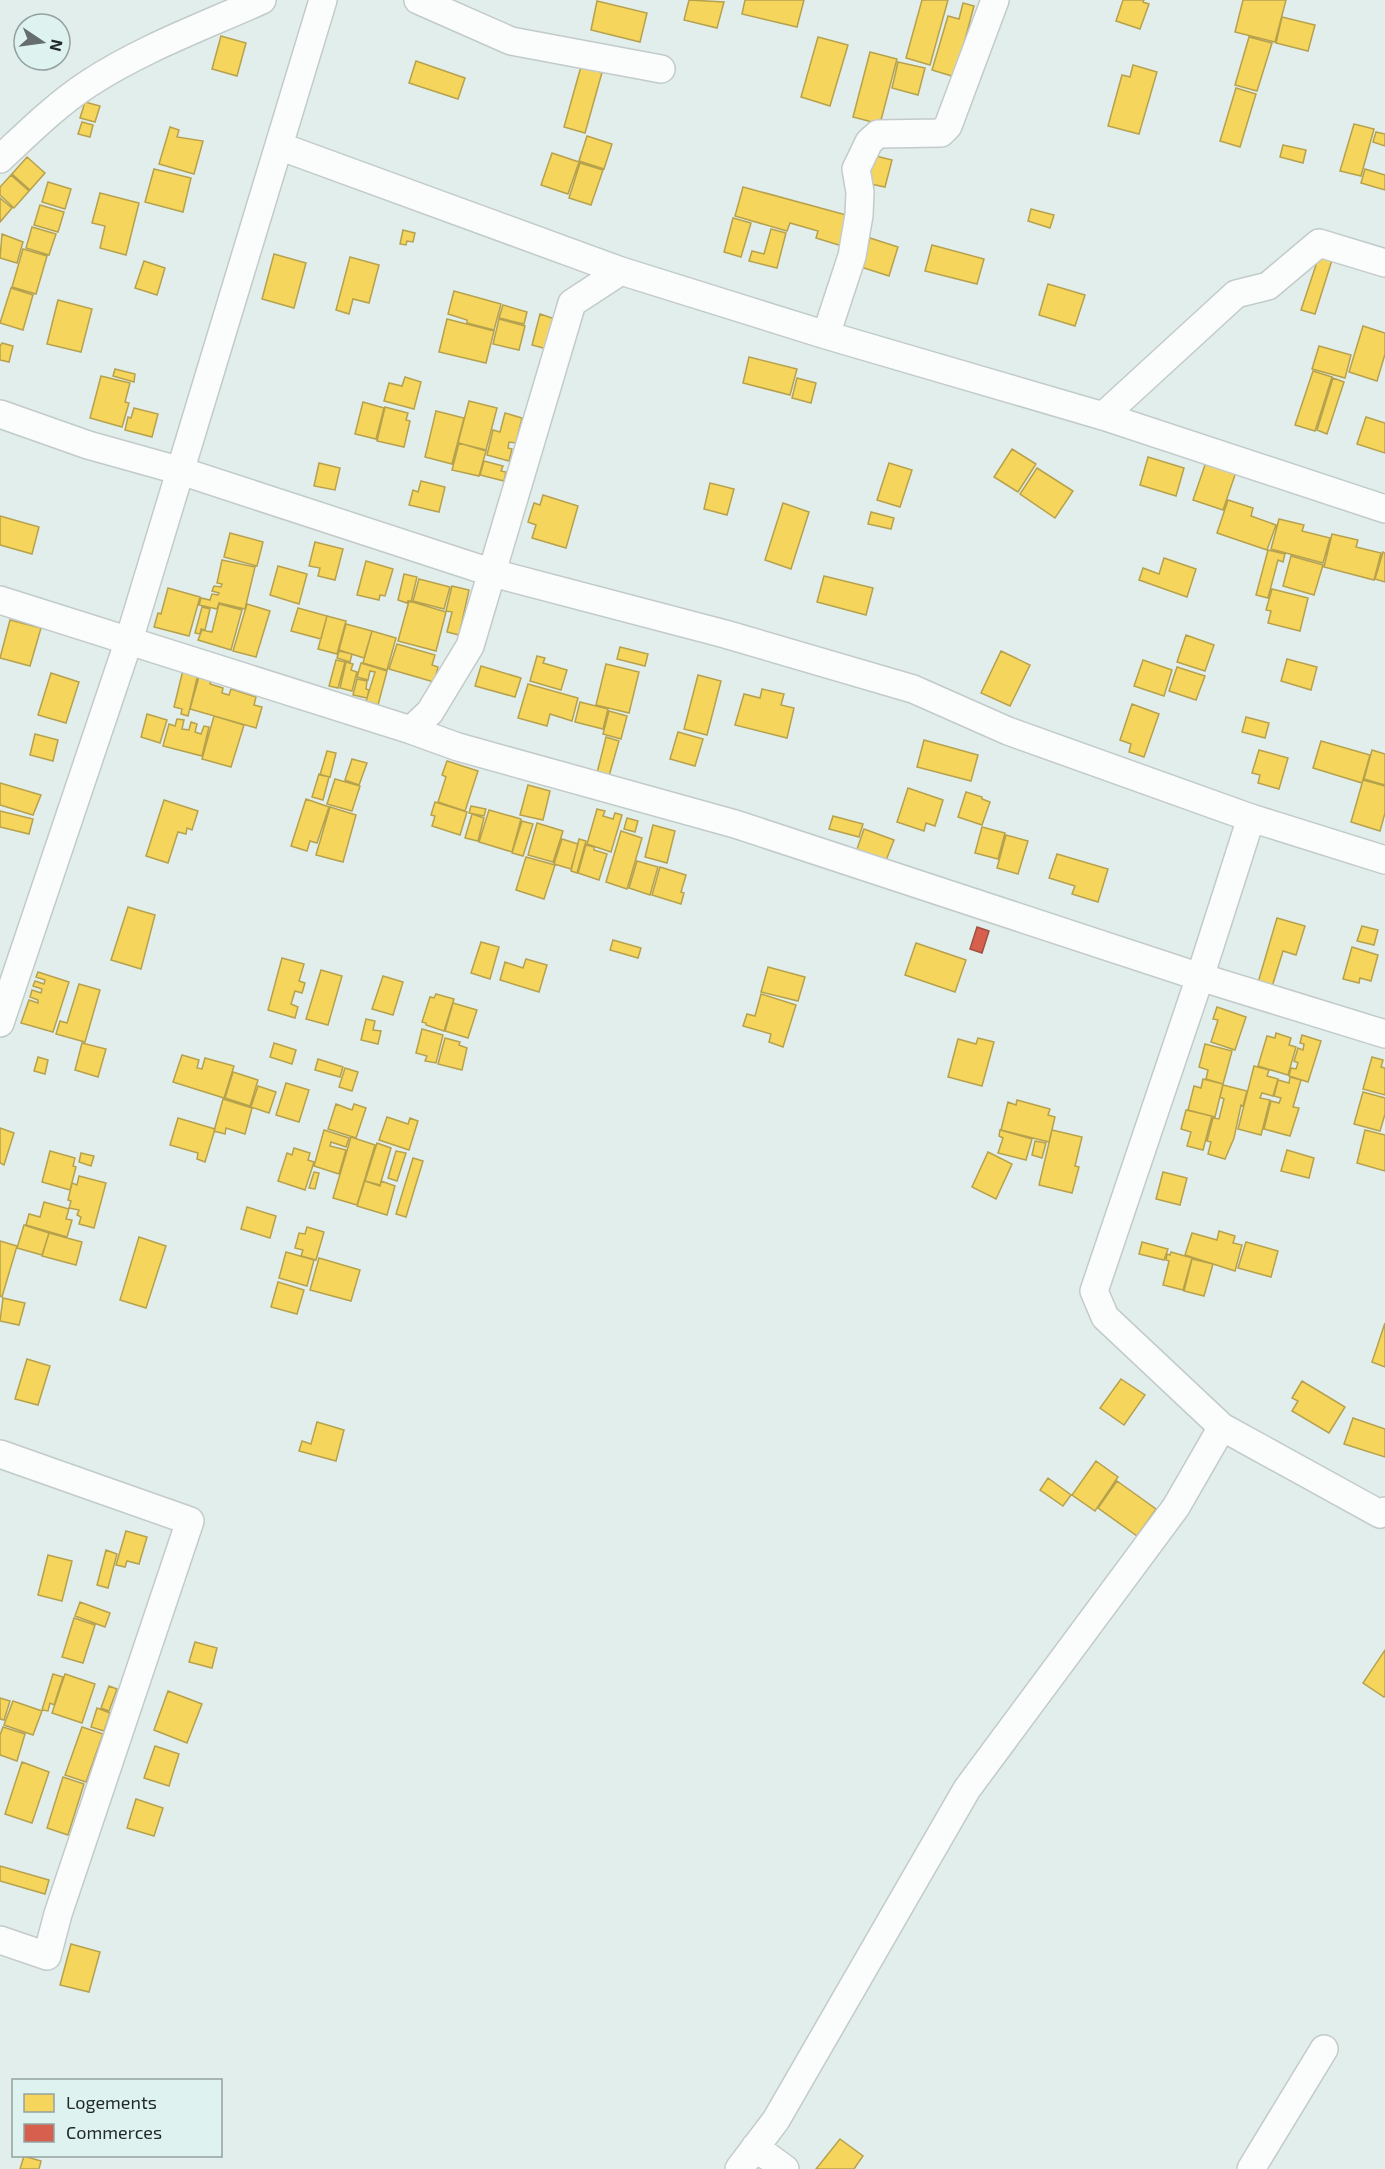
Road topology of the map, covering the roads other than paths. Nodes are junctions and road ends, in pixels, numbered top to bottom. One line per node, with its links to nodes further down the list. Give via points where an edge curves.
1 (262, 0): 7 (street, via 107,73 71,96)
2 (323, 0): 6 (street)
3 (418, 0): 5 (street, via 511,41)
4 (995, 0): 10 (street, via 948,126 941,133 878,134 861,156 856,169 859,214 852,256)
5 (661, 69)
6 (279, 146): 9 (street); 13 (street)
7 (0, 159)
8 (1385, 263): 12 (street, via 1319,243 1268,286 1236,294)
9 (621, 271): 10 (street); 15 (street, via 572,303)
10 (826, 335): 12 (street)
11 (0, 414): 13 (street, via 88,445)
12 (1103, 416): 14 (street)
13 (181, 471): 15 (street); 17 (street)
14 (1385, 509)
15 (493, 573): 18 (street, via 470,646 430,712); 19 (street, via 913,689 1008,731)
16 (0, 600): 17 (street)
17 (129, 640): 18 (street); 22 (street)
18 (411, 730): 21 (street, via 458,747 735,824)
19 (1251, 818): 20 (street); 21 (street)
20 (1385, 860)
21 (1200, 977): 23 (street); 24 (street, via 1094,1292 1105,1317)
22 (0, 1023)
23 (1385, 1034)
24 (1222, 1427): 26 (street); 29 (street, via 1176,1507 967,1789 776,2120)
25 (0, 1454): 27 (street, via 190,1521 47,1956)
26 (1383, 1514)
27 (0, 1940)
28 (1324, 2049): 32 (street)
29 (756, 2147): 30 (street); 31 (street)
30 (739, 2169)
31 (785, 2169)
32 (1251, 2169)

